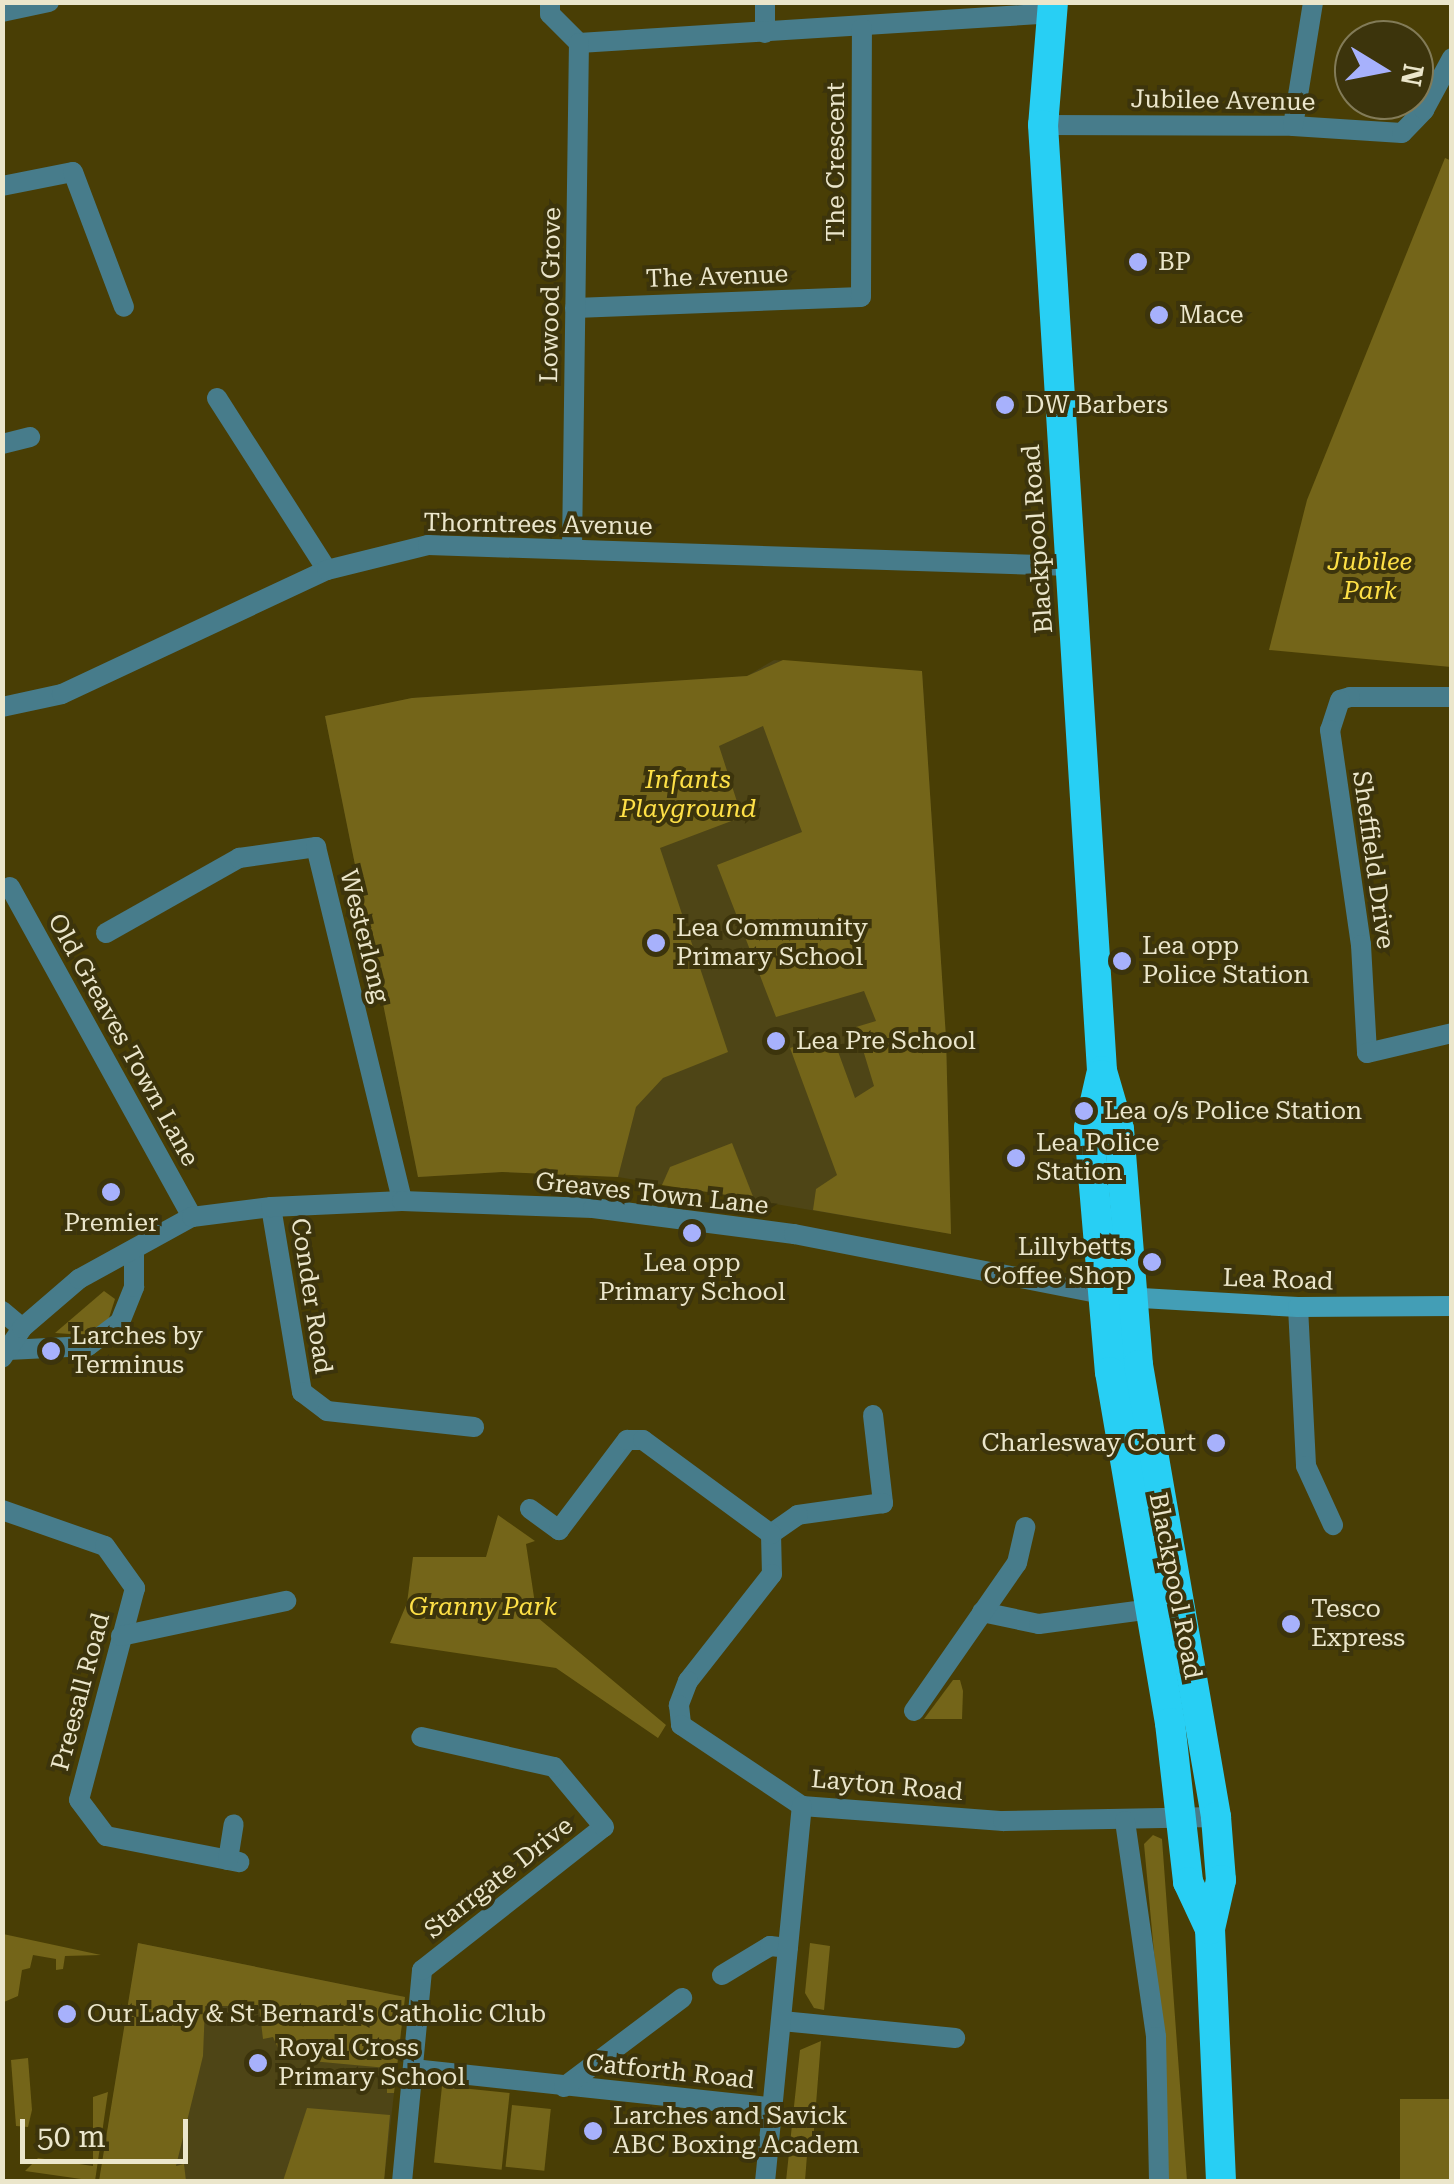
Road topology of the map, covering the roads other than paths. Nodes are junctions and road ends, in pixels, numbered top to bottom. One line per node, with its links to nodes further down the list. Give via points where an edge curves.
1 (48, 2): 6 (street)
2 (550, 2): 9 (street, via 550,14)
3 (765, 2): 8 (street)
4 (1313, 2): 12 (street)
5 (1052, 8): 7 (street); 11 (highway, Blackpool Road)
6 (2, 12)
7 (862, 28): 8 (street); 14 (street, The Crescent)
8 (765, 33): 9 (street)
9 (579, 42): 16 (street, Lowood Grove)
10 (1452, 58): 12 (street, Jubilee Avenue, via 1424,110 1402,134)
11 (1044, 125): 12 (street, Jubilee Avenue); 21 (highway, Blackpool Road)
12 (1293, 126)
13 (2, 186): 15 (street, via 73,172)
14 (861, 297): 16 (street, The Avenue)
15 (124, 307)
16 (575, 308): 20 (street, Lowood Grove)
17 (217, 398): 22 (street)
18 (30, 436): 19 (street)
19 (2, 444)
20 (572, 548): 21 (street, Thorntrees Avenue); 22 (street, Thorntrees Avenue, via 428,545)
21 (1070, 566): 32 (highway, Blackpool Road, via 1102,1072 1119,1129)
22 (328, 570): 24 (street, Thorntrees Avenue, via 37,703)
23 (1452, 697): 27 (street, Sheffield Drive, via 1350,697 1340,700 1330,730 1361,945 1367,1053)
24 (2, 707)
25 (10, 887): 30 (street, Old Greaves Town Lane)
26 (106, 933): 28 (street, Westerlong, via 239,858 316,848)
27 (1452, 1033)
28 (402, 1201): 29 (street, Greaves Town Lane); 32 (street, Greaves Town Lane, via 594,1208 754,1229)
29 (271, 1208): 30 (street, Greaves Town Lane); 39 (street, Conder Road, via 302,1392 314,1405)
30 (192, 1217): 31 (street)
31 (134, 1250): 36 (street, via 79,1279); 37 (street, via 134,1286 120,1322 88,1346)
32 (1117, 1296): 34 (street, Lea Road); 46 (highway, Blackpool Road); 47 (highway, Blackpool Road, via 1132,1530)
33 (1452, 1306): 34 (street, Lea Road)
34 (1298, 1307): 42 (street, via 1306,1466)
35 (2, 1311): 36 (street)
36 (22, 1328): 37 (street)
37 (5, 1354)
38 (873, 1415): 44 (street, via 883,1503 798,1516)
39 (474, 1427)
40 (530, 1509): 44 (street, via 559,1530 627,1440 643,1440)
41 (2, 1510): 49 (street, Preesall Road, via 105,1546 134,1588)
42 (1334, 1525)
43 (1025, 1527): 48 (street, via 1017,1563)
44 (772, 1534): 52 (street, Layton Road, via 772,1574 688,1681 681,1725)
45 (286, 1600): 49 (street)
46 (1181, 1604): 47 (street); 53 (highway, Blackpool Road)
47 (1148, 1610): 48 (street, via 1040,1624); 54 (highway, Blackpool Road)
48 (982, 1612): 50 (street)
49 (121, 1636): 56 (street, Preesall Road, via 79,1800 106,1836 233,1861)
50 (914, 1711)
51 (421, 1737): 63 (street, Starrgate Drive, via 554,1767 604,1827 422,1970)
52 (802, 1806): 55 (street, Layton Road, via 1003,1821); 58 (street)
53 (1216, 1817): 54 (street, Layton Road); 57 (highway, Blackpool Road, via 1221,1880)
54 (1184, 1820): 55 (street, Layton Road); 57 (highway, Blackpool Road, via 1188,1882)
55 (1125, 1821): 68 (street, via 1156,2038)
56 (234, 1824)
57 (1210, 1929): 69 (highway, Blackpool Road)
58 (788, 1948): 59 (street, via 770,1946); 61 (street)
59 (722, 1975)
60 (682, 1998): 64 (street, Catforth Road)
61 (782, 2020): 62 (street); 65 (street)
62 (955, 2038)
63 (413, 2069): 64 (street, Catforth Road); 66 (street, Starrgate Drive)
64 (564, 2087): 65 (street, Catforth Road)
65 (771, 2108): 67 (street)
66 (402, 2182)
67 (765, 2182)
68 (1160, 2182)
69 (1221, 2182)

